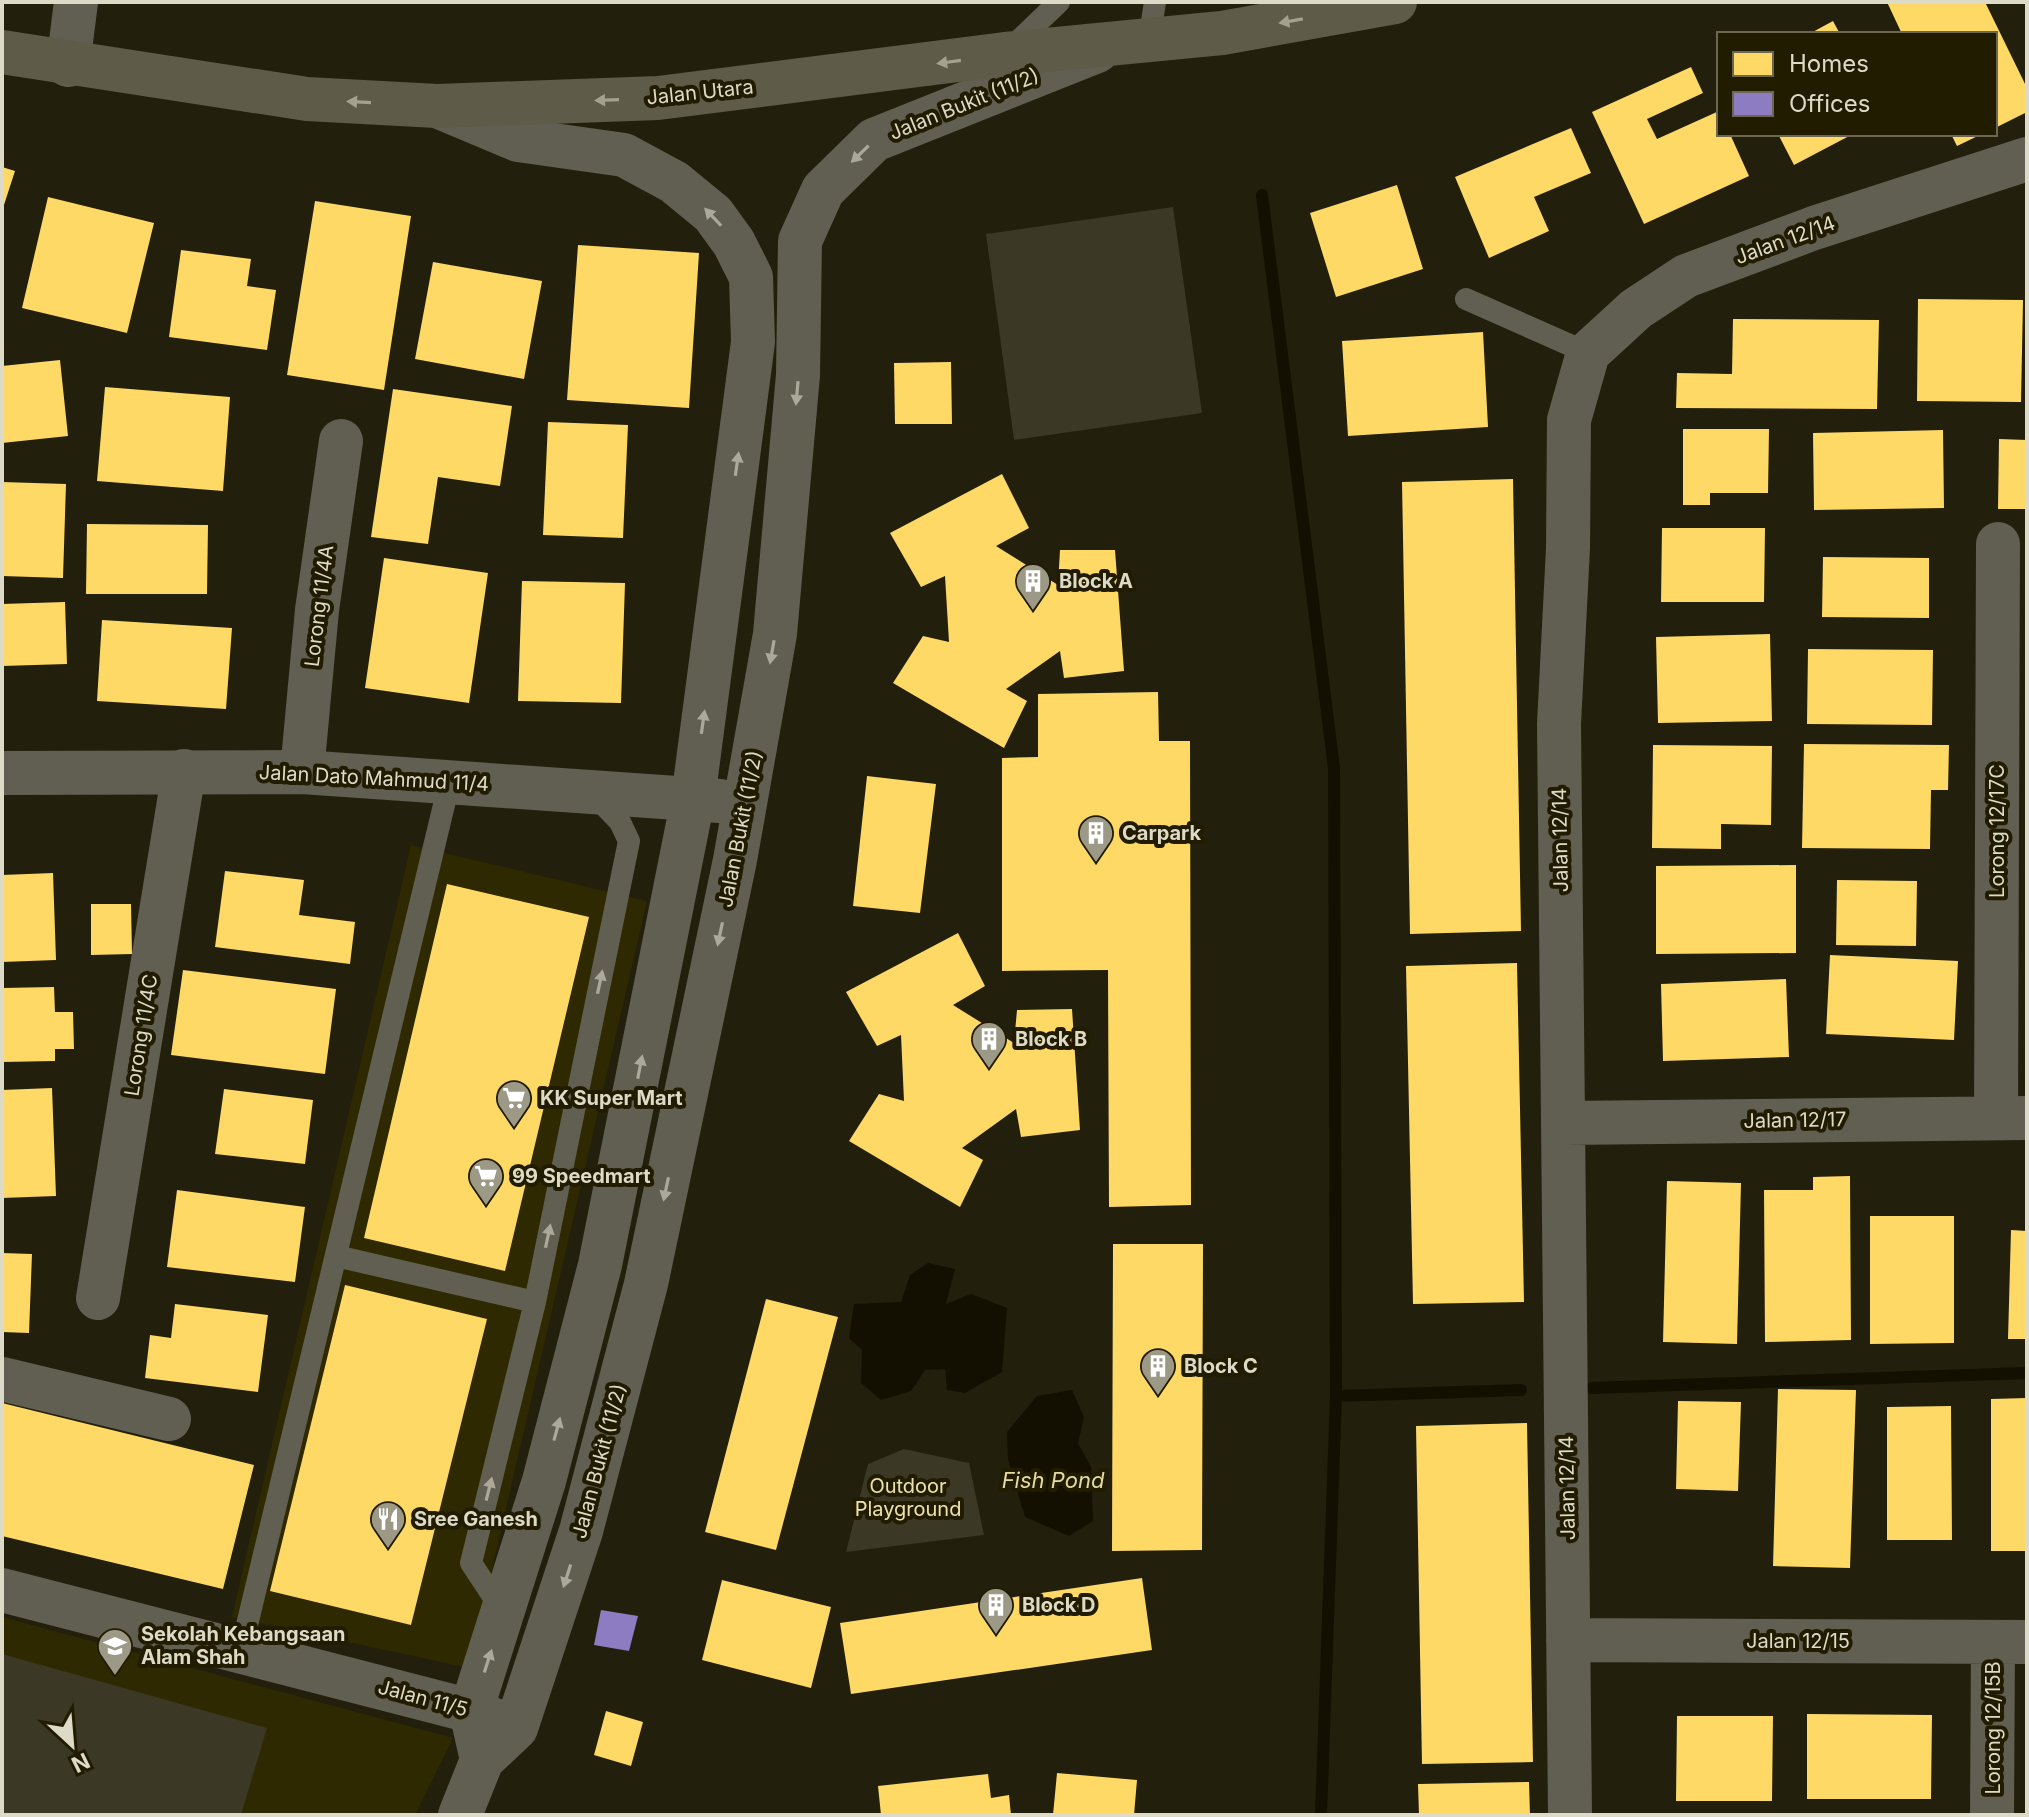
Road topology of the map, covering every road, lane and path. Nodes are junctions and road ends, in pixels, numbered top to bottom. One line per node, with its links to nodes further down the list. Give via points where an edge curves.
1 (76, 2): 7 (street)
2 (1059, 2): 6 (lane)
3 (1395, 2): 4 (main road, Jalan Utara, one-way to 4, via 1222,33)
4 (1138, 29): 6 (main road, Jalan Utara); 20 (street, Jalan Bukit (11/2), one-way to 20, via 874,140 823,190 800,241 798,375 779,603)
5 (2, 52): 7 (main road, Jalan Utara)
6 (1005, 54): 8 (main road, Jalan Utara, one-way to 8, via 658,98)
7 (68, 65): 8 (main road, Jalan Utara, one-way to 7, via 307,99)
8 (437, 106): 19 (street, one-way to 8, via 753,342 751,277 713,214 674,182 624,155 518,140)
9 (2027, 159): 11 (street, Jalan 12/14, via 1686,276 1636,309)
10 (1466, 299): 11 (lane)
11 (1588, 353): 22 (street, Jalan 12/14, via 1569,420 1559,724)
12 (341, 441): 15 (street, Lorong 11/4A, via 317,610)
13 (1998, 544): 21 (street, Lorong 12/17C)
14 (184, 771): 15 (street, Jalan Dato Mahmud 11/4); 16 (street, Jalan Dato Mahmud 11/4); 24 (street, Lorong 11/4C)
15 (302, 772): 17 (street, Jalan Dato Mahmud 11/4)
16 (2, 773)
17 (450, 780): 18 (street, Jalan Dato Mahmud 11/4); 23 (lane)
18 (590, 791): 19 (street, Jalan Dato Mahmud 11/4); 25 (lane, one-way to 18, via 629,841 620,822)
19 (693, 799): 20 (street, Jalan Dato Mahmud 11/4); 29 (street, one-way to 19, via 544,1481 600,1265)
20 (746, 803): 34 (street, Jalan Bukit (11/2), one-way to 34, via 646,1284 581,1531)
21 (2011, 1118): 22 (street, Jalan 12/17)
22 (1563, 1123): 30 (street, Jalan 12/14)
23 (336, 1256): 25 (lane); 32 (lane)
24 (98, 1298)
25 (535, 1302): 29 (lane, one-way to 25, via 471,1563)
26 (2, 1379): 27 (street)
27 (169, 1419)
28 (2, 1590): 32 (street, Jalan 11/5)
29 (503, 1611): 33 (street, one-way to 29)
30 (1568, 1640): 31 (street, Jalan 12/15); 37 (street, Jalan 12/14)
31 (2010, 1642): 38 (street, Lorong 12/15B)
32 (241, 1650): 33 (street, Jalan 11/5)
33 (471, 1711): 34 (street, Jalan 11/5); 35 (street)
34 (516, 1728): 35 (street, Jalan Bukit (11/2))
35 (482, 1760): 36 (street, Jalan Bukit (11/2))
36 (460, 1815)
37 (1570, 1815)
38 (1992, 1815)

